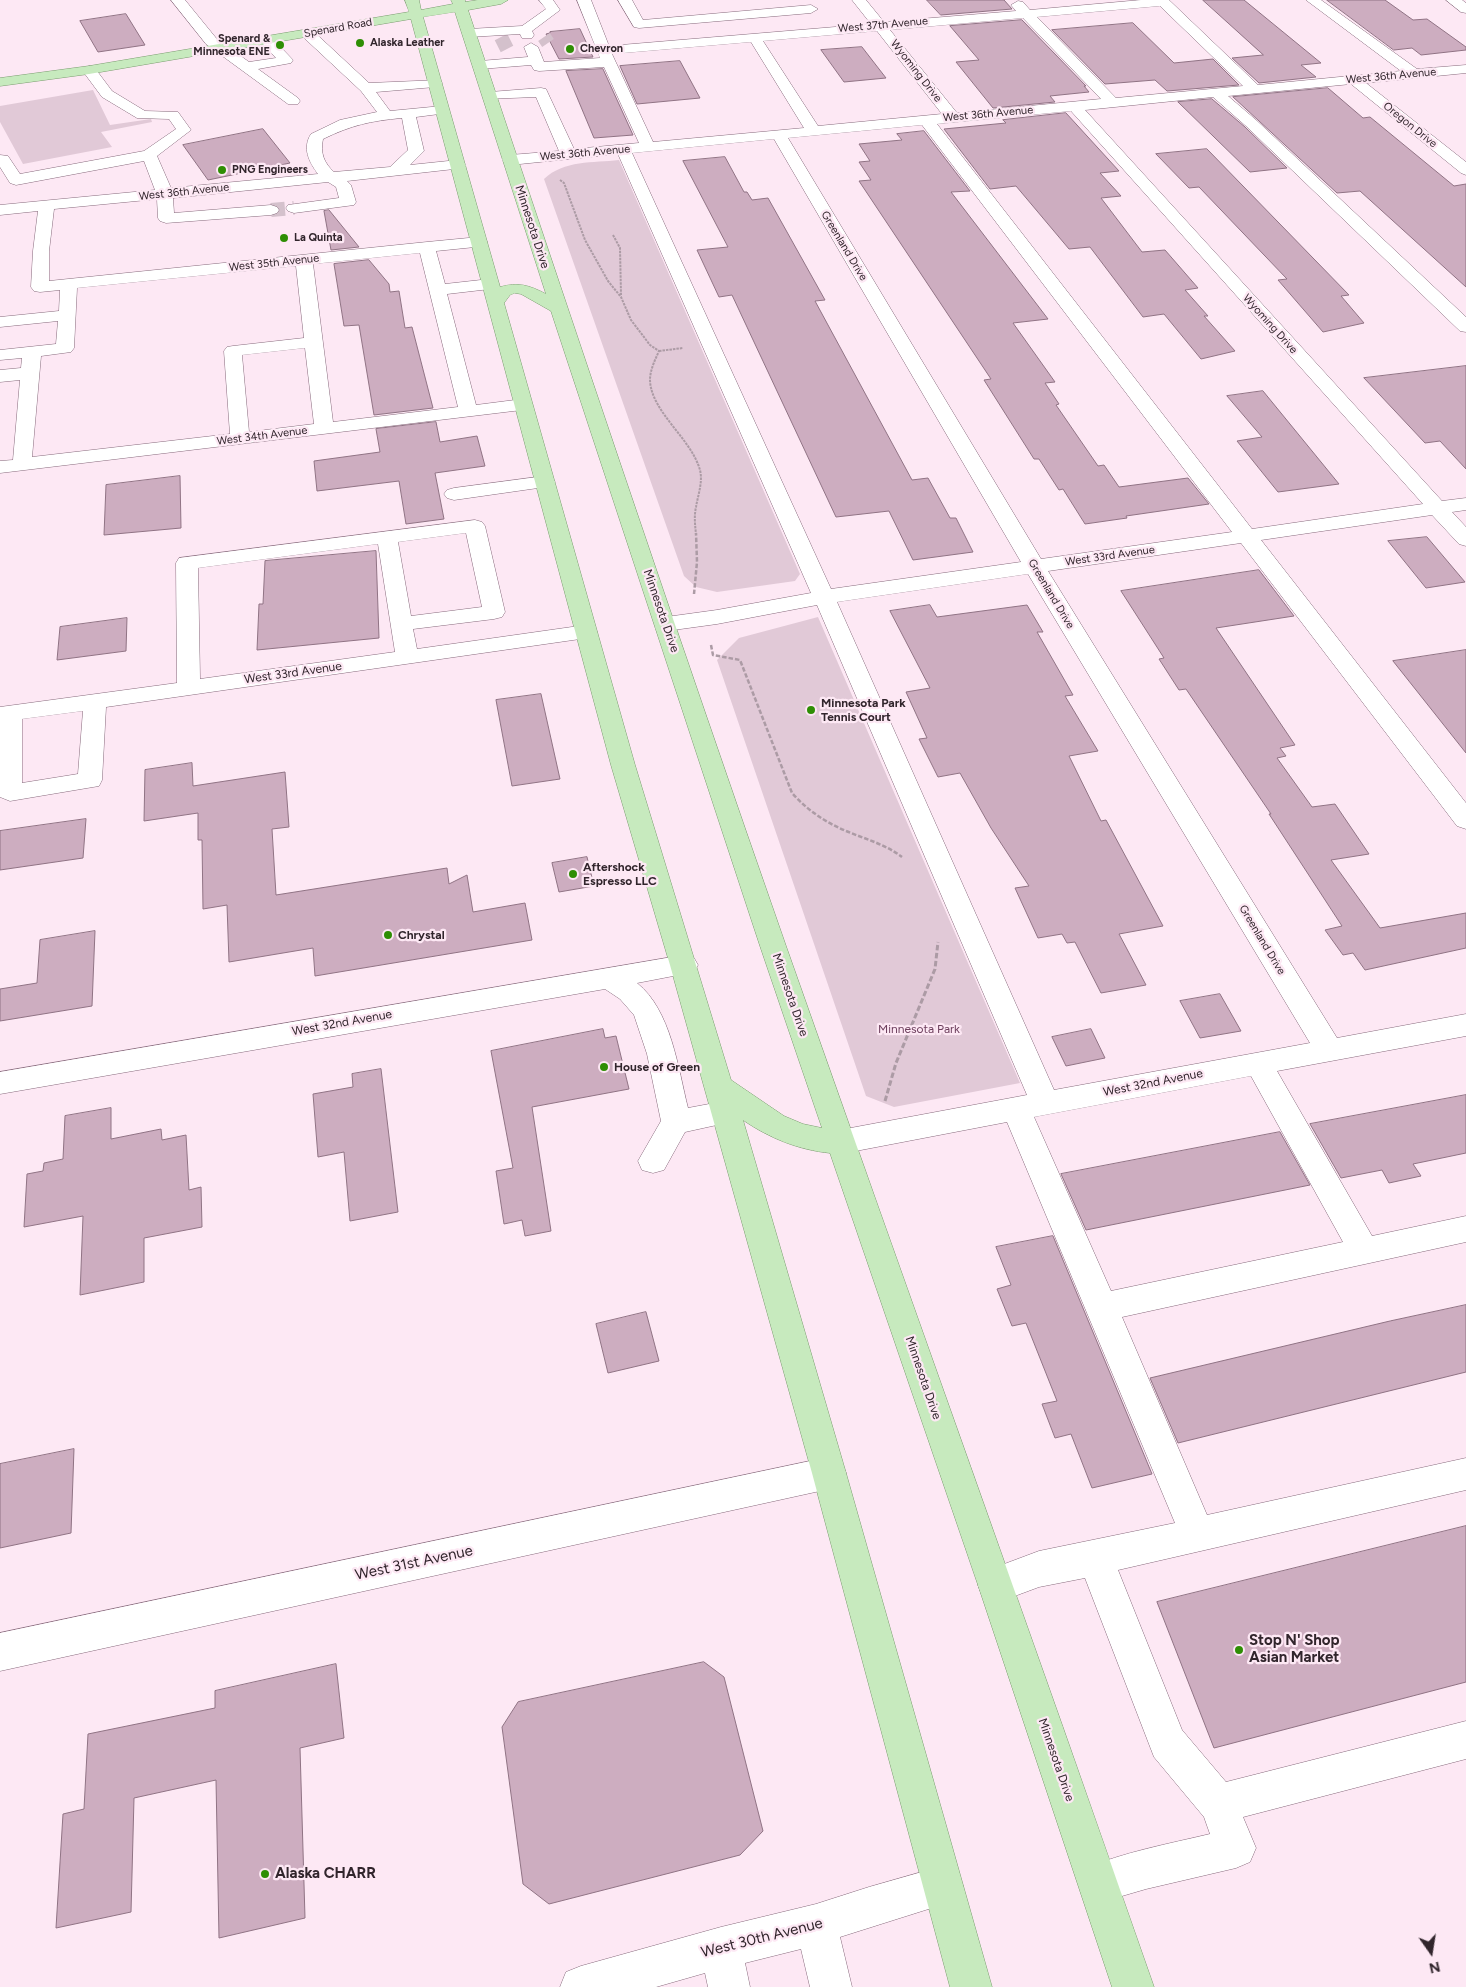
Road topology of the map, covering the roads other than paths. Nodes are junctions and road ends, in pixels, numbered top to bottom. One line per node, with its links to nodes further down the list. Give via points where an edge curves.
1 (179, 0): 25 (street)
2 (445, 0): 14 (main road, Spenard Road)
3 (502, 0): 10 (main road, Spenard Road)
4 (625, 0): 18 (street, via 639,24)
5 (859, 0): 19 (street, Wyoming Drive)
6 (1013, 0): 17 (street)
7 (1314, 0): 32 (street)
8 (1453, 0): 16 (street)
9 (1162, 1): 17 (street, West 37th Avenue); 38 (street)
10 (459, 4): 14 (main road, Spenard Road); 20 (main road, Minnesota Drive)
11 (586, 4): 12 (street); 27 (street)
12 (549, 5): 24 (street)
13 (707, 6): 18 (street)
14 (414, 7): 21 (main road, Spenard Road); 25 (main road, Spenard Road); 36 (main road)
15 (811, 9): 18 (street)
16 (1466, 9)
17 (1027, 13): 19 (street, West 37th Avenue); 42 (street)
18 (714, 18)
19 (880, 26): 22 (street, West 37th Avenue); 47 (street, Wyoming Drive)
20 (469, 32): 26 (street); 28 (main road, Minnesota Drive)
21 (307, 33): 23 (main road, Spenard Road); 37 (street)
22 (754, 37): 27 (street, West 37th Avenue); 49 (street)
23 (266, 40): 25 (main road, Spenard Road); 29 (street, via 286,60)
24 (531, 42): 24 (street, via 546,42 541,30); 26 (street); 26 (street); 27 (street, West 37th Avenue, via 539,68)
25 (216, 44): 29 (street); 31 (main road, Spenard Road); 33 (main road, Spenard Road, via 51,68)
26 (505, 45): 28 (street)
27 (606, 56): 51 (street)
28 (480, 65): 40 (main road, Minnesota Drive)
29 (246, 67): 41 (street)
30 (1466, 69): 32 (street, West 36th Avenue)
31 (89, 70): 33 (main road, Spenard Road); 54 (street, via 107,94 142,115 173,115 184,130)
32 (1414, 74): 34 (street, West 36th Avenue)
33 (27, 77): 35 (main road, Spenard Road)
34 (1354, 80): 38 (street, West 36th Avenue); 59 (street, Oregon Drive)
35 (0, 82)
36 (435, 82): 37 (street); 44 (main road)
37 (366, 88): 46 (street)
38 (1254, 89): 39 (street, West 36th Avenue)
39 (1216, 93): 42 (street, West 36th Avenue); 77 (street)
40 (490, 96): 53 (street, via 541,92); 56 (main road, Minnesota Drive)
41 (293, 101)
42 (1113, 103): 43 (street, West 36th Avenue)
43 (1074, 106): 47 (street, West 36th Avenue); 92 (street, Wyoming Drive)
44 (442, 110): 45 (street); 57 (main road)
45 (408, 113): 46 (street); 60 (street, via 416,152)
46 (386, 115): 61 (street, via 345,123 316,137 313,145 316,161)
47 (953, 118): 48 (street, West 36th Avenue)
48 (926, 120): 49 (street, West 36th Avenue); 93 (street)
49 (814, 131): 50 (street, West 36th Avenue)
50 (778, 134): 51 (street, West 36th Avenue); 96 (street, Greenland Drive)
51 (648, 147): 52 (street, West 36th Avenue)
52 (622, 149): 53 (street, West 36th Avenue); 97 (street)
53 (568, 154): 56 (street, West 36th Avenue)
54 (149, 155): 58 (street); 62 (street)
55 (4, 159): 58 (street, via 16,180)
56 (510, 160): 74 (main road, Minnesota Drive)
57 (458, 165): 60 (street, West 36th Avenue); 68 (main road)
58 (80, 168): 63 (street)
59 (1466, 170)
60 (396, 171): 61 (street, West 36th Avenue)
61 (329, 178): 62 (street, West 36th Avenue); 65 (street, via 343,185 348,202)
62 (165, 194): 63 (street, West 36th Avenue); 67 (street, via 166,218)
63 (100, 200): 64 (street, West 36th Avenue)
64 (47, 205): 66 (street, West 36th Avenue); 71 (street, West 35th Avenue, via 40,287)
65 (294, 208)
66 (0, 210)
67 (271, 210)
68 (479, 242): 69 (street, West 35th Avenue); 73 (main road)
69 (427, 247): 70 (street, West 35th Avenue); 72 (street)
70 (304, 260): 71 (street, West 35th Avenue); 78 (street)
71 (69, 284): 75 (street)
72 (438, 290): 73 (street); 84 (street)
73 (493, 293): 74 (main road, via 522,288); 83 (main road)
74 (559, 308): 99 (main road, Minnesota Drive)
75 (67, 315): 76 (street); 79 (street, via 66,348)
76 (0, 322)
77 (1466, 327)
78 (314, 342): 85 (street); 86 (street, via 234,351)
79 (32, 352): 80 (street); 81 (street)
80 (0, 355)
81 (30, 373): 82 (street); 87 (street)
82 (0, 376)
83 (523, 405): 84 (street, West 34th Avenue); 89 (main road)
84 (468, 411): 85 (street, West 34th Avenue)
85 (324, 428): 86 (street, West 34th Avenue)
86 (240, 438): 87 (street, West 34th Avenue)
87 (22, 464): 88 (street, West 34th Avenue)
88 (0, 467)
89 (545, 482): 90 (street); 100 (main road)
90 (454, 494)
91 (1466, 504): 92 (street, West 33rd Avenue)
92 (1436, 508): 93 (street, West 33rd Avenue); 95 (street, Wyoming Drive)
93 (1249, 536): 96 (street, West 33rd Avenue); 105 (street)
94 (387, 537): 98 (street); 98 (street, via 475,526 494,612); 102 (street, via 187,563)
95 (1466, 540)
96 (1035, 567): 97 (street, West 33rd Avenue); 109 (street, Greenland Drive)
97 (824, 597): 99 (street, West 33rd Avenue); 113 (street)
98 (402, 624): 101 (street)
99 (666, 624): 115 (main road, Minnesota Drive)
100 (586, 632): 101 (street, West 33rd Avenue); 106 (main road, via 622,765)
101 (407, 657): 102 (street, West 33rd Avenue)
102 (189, 688): 103 (street, West 33rd Avenue)
103 (94, 702): 104 (street, West 33rd Avenue); 104 (street, via 90,780 10,793)
104 (5, 714)
105 (1466, 820)
106 (684, 965): 107 (street, West 32nd Avenue); 112 (main road)
107 (608, 977): 111 (street, West 32nd Avenue); 114 (street, via 630,992 646,1011 661,1054)
108 (1463, 1031): 109 (street, West 32nd Avenue)
109 (1329, 1050): 110 (street, West 32nd Avenue)
110 (1258, 1064): 113 (street, West 32nd Avenue); 118 (street)
111 (0, 1083)
112 (721, 1099): 114 (street); 115 (main road, via 781,1129 819,1141); 120 (main road)
113 (1030, 1106): 115 (street, West 32nd Avenue); 119 (street)
114 (676, 1122): 116 (street)
115 (840, 1142): 124 (main road, Minnesota Drive)
116 (653, 1161)
117 (1466, 1229): 118 (street)
118 (1364, 1251): 119 (street)
119 (1102, 1307): 122 (street)
120 (829, 1473): 125 (street, West 31st Avenue); 129 (main road)
121 (1466, 1474): 122 (street)
122 (1198, 1535): 123 (street)
123 (1095, 1558): 124 (street, via 1039,1569); 127 (street, via 1168,1743)
124 (996, 1584): 128 (main road, Minnesota Drive)
125 (0, 1652)
126 (1466, 1740): 127 (street)
127 (1218, 1804): 128 (street, via 1236,1848)
128 (1098, 1883): 136 (main road, Minnesota Drive)
129 (943, 1886): 130 (street, West 30th Avenue, via 869,1906); 135 (main road)
130 (816, 1925): 131 (street, West 30th Avenue); 134 (street)
131 (721, 1948): 132 (street, West 30th Avenue); 133 (street)
132 (581, 1987)
133 (729, 1987)
134 (831, 1987)
135 (971, 1987)
136 (1133, 1987)

